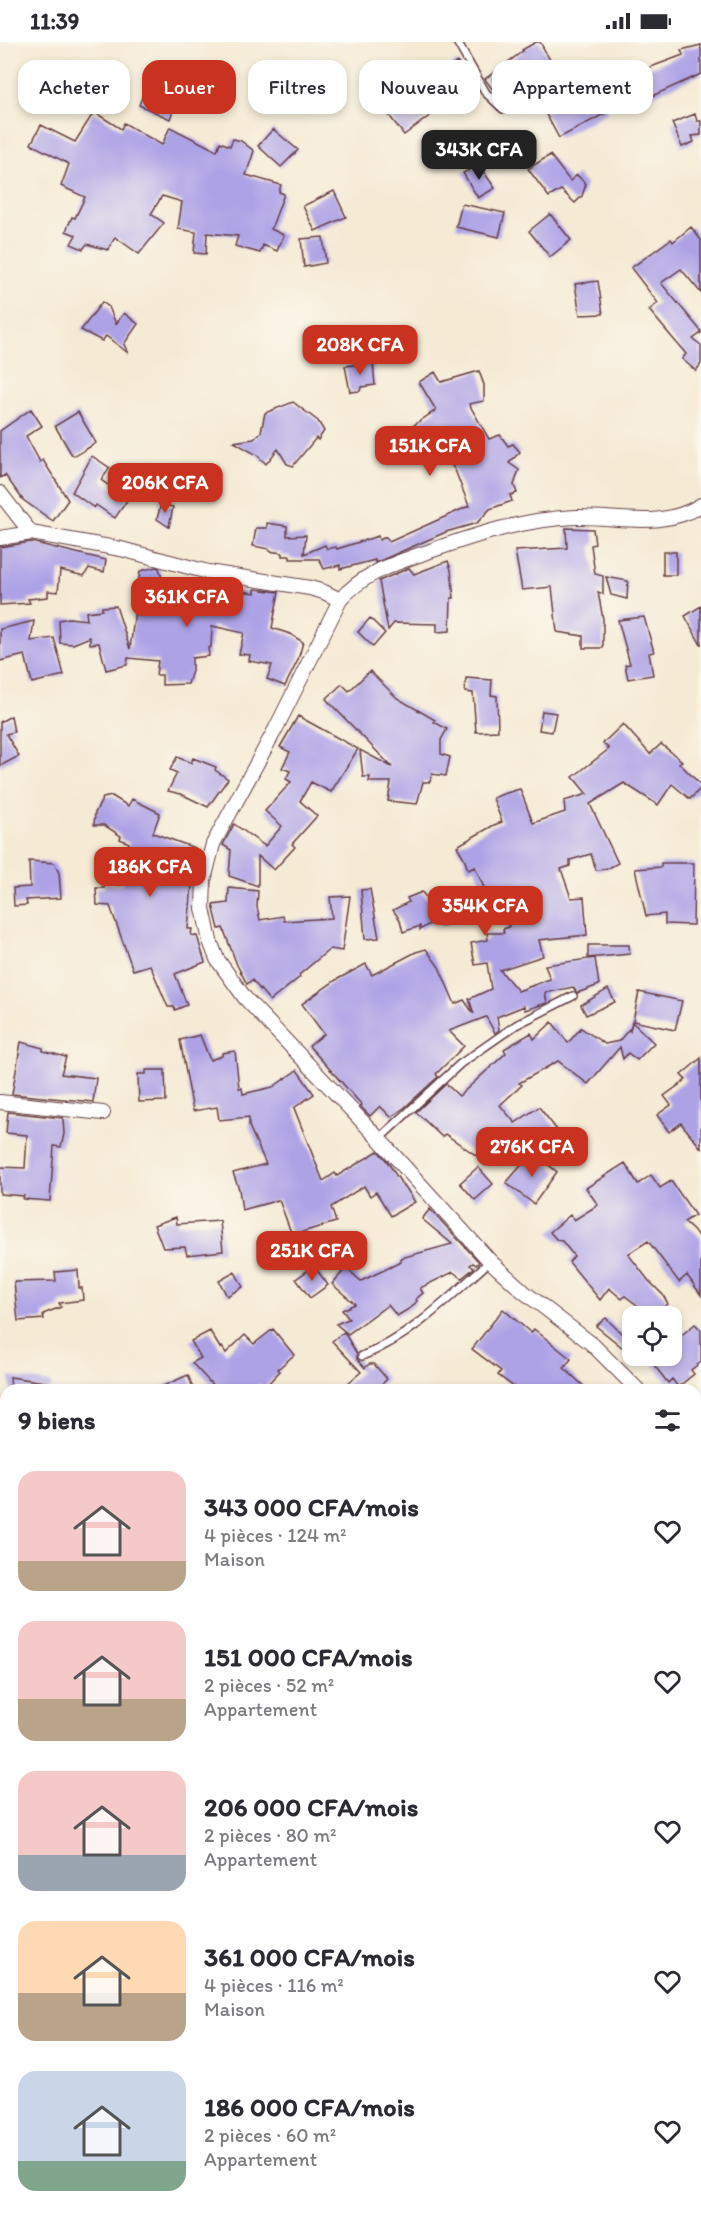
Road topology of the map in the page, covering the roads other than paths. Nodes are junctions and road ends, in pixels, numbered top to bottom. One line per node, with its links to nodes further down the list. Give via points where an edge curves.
1 (457, 42): 2 (lane)
2 (492, 99)
3 (0, 493): 5 (street)
4 (701, 505): 7 (street, via 651,521 578,517 501,527 376,570)
5 (31, 533): 6 (street); 7 (street, via 122,549 198,570 310,588)
6 (0, 538)
7 (340, 600): 11 (street, via 213,844 202,908 217,959 230,980)
8 (573, 996): 11 (lane, via 516,1025 460,1064)
9 (0, 1102): 10 (street)
10 (104, 1113)
11 (379, 1139): 12 (street)
12 (490, 1262): 13 (lane, via 421,1320 382,1348); 14 (street, via 592,1344)
13 (362, 1356)
14 (632, 1384)

